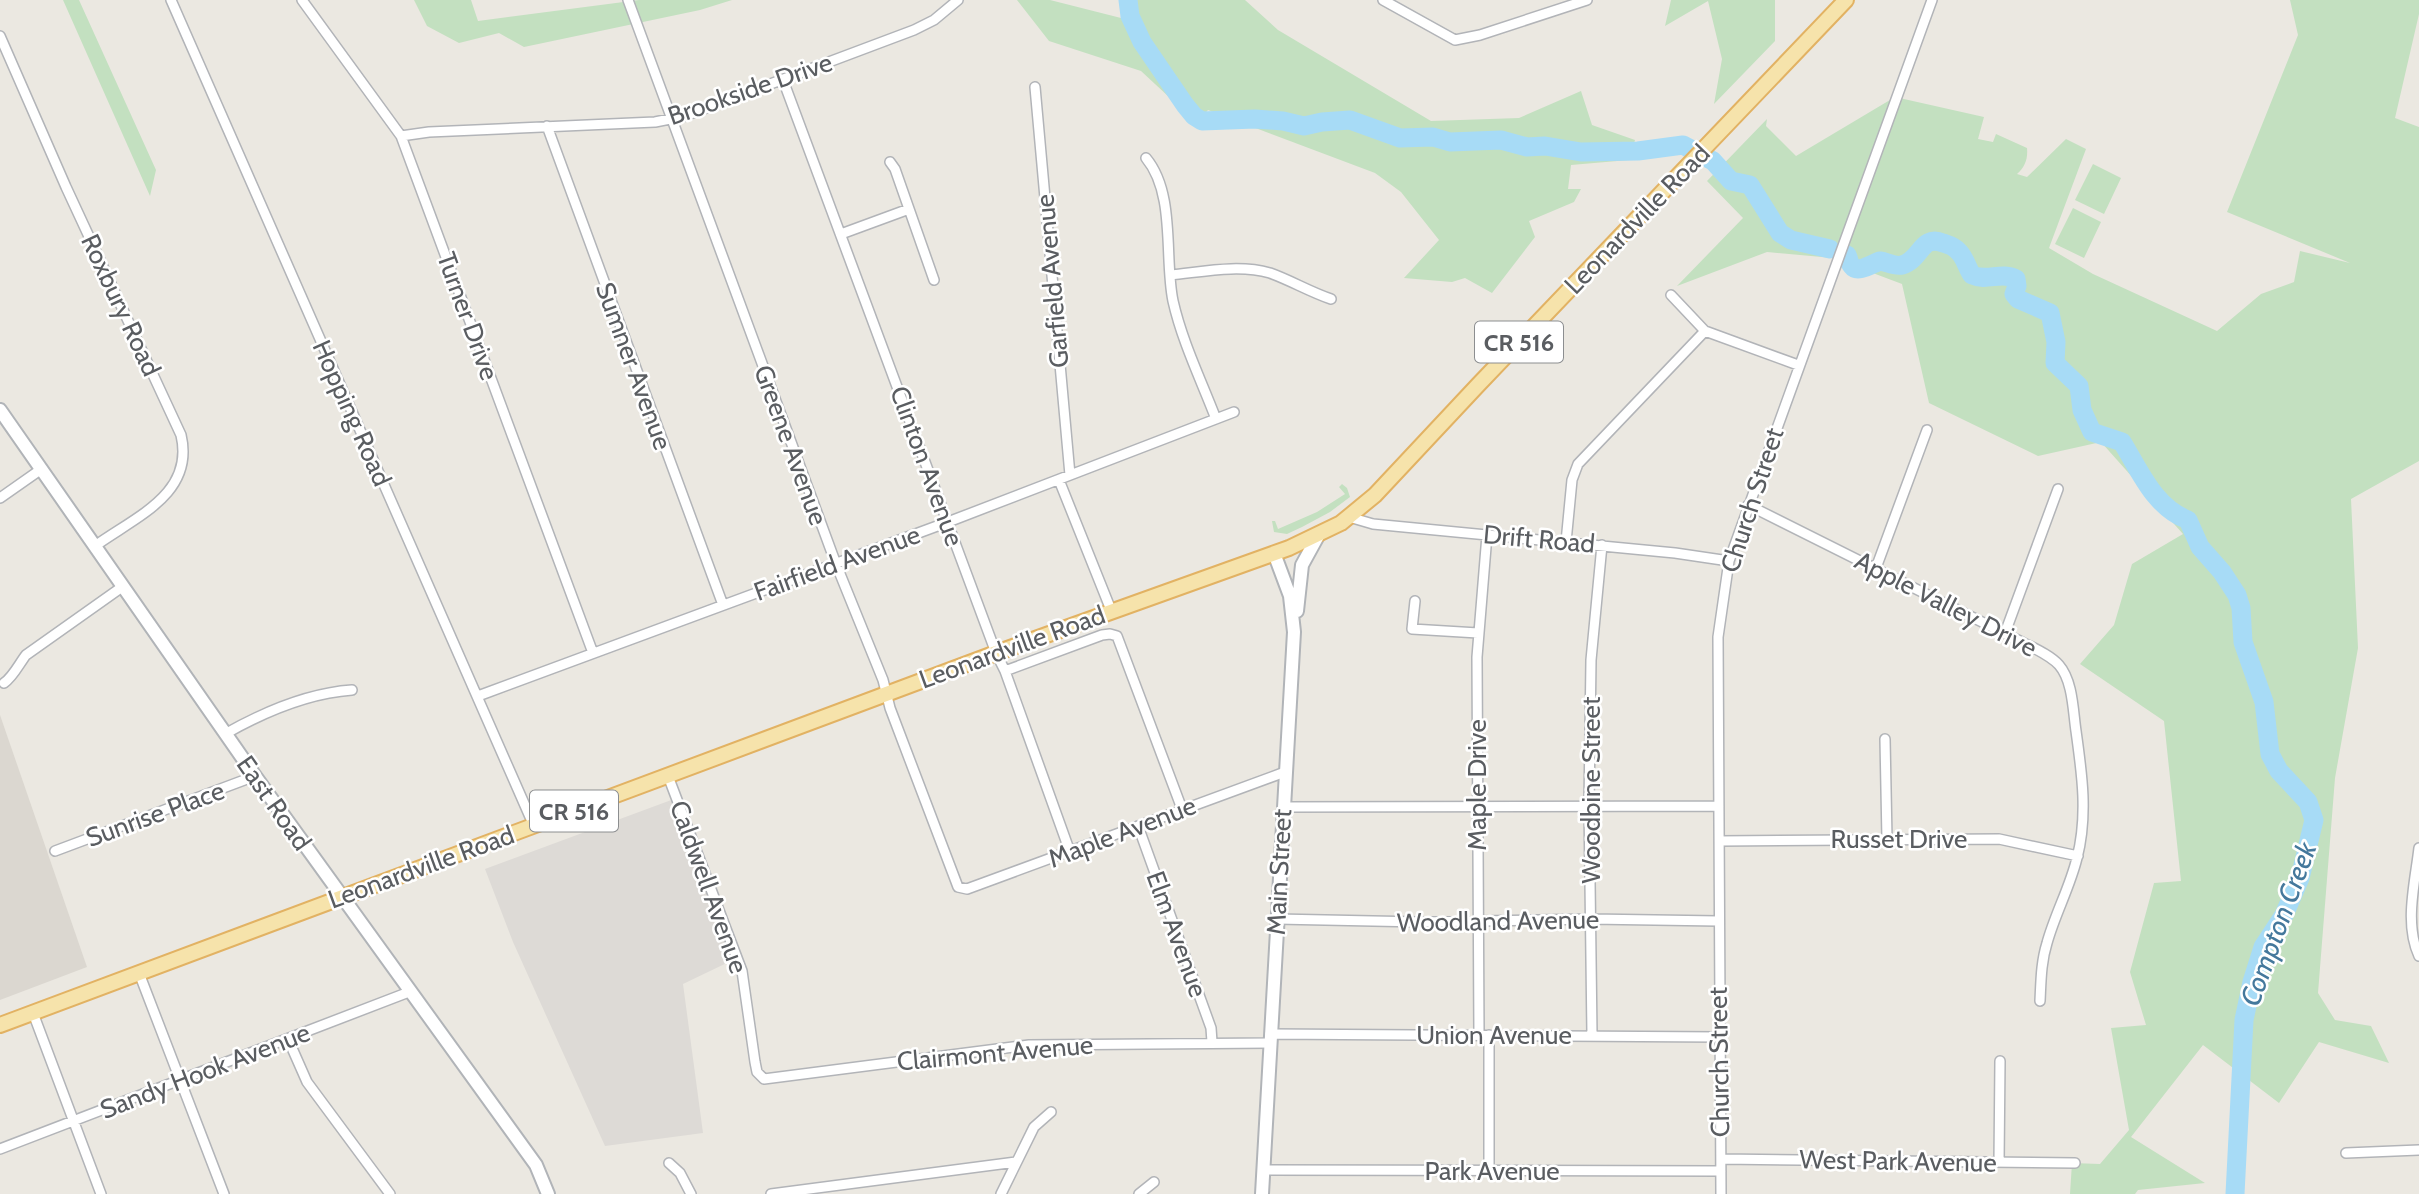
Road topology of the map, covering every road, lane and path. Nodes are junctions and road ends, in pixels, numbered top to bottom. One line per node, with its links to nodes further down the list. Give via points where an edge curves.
1 (171, 0): 59 (street, Hopping Road)
2 (302, 0): 14 (street, Turner Drive)
3 (628, 0): 12 (street, Greene Avenue)
4 (958, 0): 10 (street, Brookside Drive, via 925,25)
5 (1383, 0): 6 (street, via 1448,38 1461,40)
6 (1587, 0)
7 (1846, 0): 35 (main road, Leonardville Road / CR 516)
8 (1931, 0): 24 (street, Church Street)
9 (0, 36): 41 (street, Roxbury Road, via 184,447 180,474 166,496)
10 (783, 80): 12 (street, Brookside Drive); 18 (street, Clinton Avenue)
11 (1035, 87): 30 (street, Garfield Avenue)
12 (670, 119): 13 (street, Brookside Drive); 44 (street, Greene Avenue)
13 (547, 126): 14 (street, Brookside Drive); 48 (street, Sumner Avenue)
14 (401, 136): 53 (street, Turner Drive)
15 (1146, 158): 19 (street, via 1163,194)
16 (890, 162): 17 (street)
17 (909, 209): 18 (street); 20 (street)
18 (841, 234): 36 (street, Clinton Avenue)
19 (1170, 275): 22 (street, via 1256,270); 27 (street, via 1176,314)
20 (934, 280)
21 (1671, 295): 23 (street)
22 (1332, 299)
23 (1705, 331): 24 (street); 39 (street, via 1578,464)
24 (1798, 365): 34 (street, Church Street)
25 (0, 410): 29 (street, East Road)
26 (1234, 412): 27 (street, Fairfield Avenue)
27 (1216, 419): 30 (street, Fairfield Avenue)
28 (1927, 430): 45 (street)
29 (40, 470): 33 (street); 41 (street, East Road)
30 (1070, 475): 31 (street, Fairfield Avenue)
31 (1059, 480): 36 (street, Fairfield Avenue); 49 (street)
32 (2058, 489): 52 (street)
33 (0, 498)
34 (1748, 505): 43 (street, Church Street); 45 (street, Apple Valley Drive)
35 (1349, 517): 37 (main road, Leonardville Road / CR 516); 38 (street, Drift Road, via 1373,524)
36 (948, 522): 44 (street, Fairfield Avenue); 54 (street, Clinton Avenue)
37 (1319, 534): 42 (main road, Leonardville Road / CR 516); 50 (street, via 1301,568)
38 (1487, 535): 39 (street, Drift Road); 51 (street, Maple Drive)
39 (1566, 542): 40 (street, Drift Road)
40 (1602, 545): 43 (street, Drift Road); 65 (street, Woodbine Street, via 1591,660)
41 (95, 546): 46 (street, East Road)
42 (1275, 553): 49 (main road, Leonardville Road / CR 516); 50 (street, Main Street, via 1289,591)
43 (1729, 561): 67 (street, Church Street, via 1718,637)
44 (836, 564): 48 (street, Fairfield Avenue); 58 (street, Greene Avenue)
45 (1876, 568): 52 (street, Apple Valley Drive)
46 (122, 587): 56 (street, via 26,655); 60 (street, East Road)
47 (1415, 601): 51 (street, via 1412,629)
48 (723, 605): 53 (street, Fairfield Avenue)
49 (1111, 610): 54 (main road, Leonardville Road / CR 516)
50 (1294, 632): 62 (street, Main Street)
51 (1478, 633): 66 (street, Maple Drive)
52 (2005, 633): 77 (street, Apple Valley Drive, via 2057,663 2066,679 2084,792)
53 (593, 653): 59 (street, Fairfield Avenue)
54 (996, 653): 55 (street, Clinton Avenue); 58 (main road, Leonardville Road / CR 516)
55 (1005, 671): 69 (street, via 1102,635 1117,636); 76 (street, Clinton Avenue)
56 (4, 683)
57 (352, 690): 60 (street, via 297,702)
58 (887, 694): 64 (main road, Leonardville Road / CR 516); 78 (street, Greene Avenue)
59 (478, 696): 70 (street, Hopping Road)
60 (225, 734): 63 (street, East Road)
61 (1885, 739): 72 (street)
62 (1285, 772): 68 (street, Main Street); 69 (street, Maple Avenue)
63 (255, 776): 75 (street, Sunrise Place); 79 (street, East Road)
64 (668, 776): 70 (main road, Leonardville Road / CR 516); 97 (street, Caldwell Avenue, via 743,971 755,1062)
65 (1589, 805): 66 (street); 67 (street); 81 (street, Woodbine Street)
66 (1477, 806): 68 (street); 82 (street, Maple Drive)
67 (1719, 806): 73 (street, Church Street)
68 (1283, 807): 80 (street, Main Street)
69 (1182, 809): 71 (street, Maple Avenue)
70 (534, 826): 79 (main road, Leonardville Road / CR 516)
71 (1138, 826): 76 (street, Maple Avenue); 95 (street, Elm Avenue, via 1211,1028)
72 (1887, 839): 73 (street, Russet Drive); 77 (street, Russet Drive, via 1999,839)
73 (1719, 841): 83 (street, Church Street)
74 (2419, 848): 84 (street, via 2411,922)
75 (55, 851)
76 (1070, 852): 78 (street, Maple Avenue, via 967,889)
77 (2078, 856): 87 (street, Apple Valley Drive, via 2046,946)
78 (958, 887)
79 (341, 897): 85 (main road, Leonardville Road / CR 516); 86 (street, East Road)
80 (1277, 919): 82 (street, Woodland Avenue); 93 (street, Main Street)
81 (1591, 919): 82 (street, Woodland Avenue); 83 (street, Woodland Avenue); 91 (street, Woodbine Street)
82 (1478, 921): 90 (street, Maple Drive)
83 (1718, 921): 92 (street, Church Street)
84 (2419, 956)
85 (139, 973): 88 (main road, Leonardville Road / CR 516); 98 (street)
86 (409, 992): 94 (street, Sandy Hook Avenue); 116 (street, East Road, via 536,1165)
87 (2040, 1001)
88 (33, 1013): 89 (main road, Leonardville Road / CR 516); 100 (street)
89 (0, 1026)
90 (1484, 1035): 91 (street, Union Avenue); 93 (street, Union Avenue); 110 (street, Maple Drive)
91 (1592, 1035): 92 (street, Union Avenue)
92 (1719, 1037): 104 (street, Church Street)
93 (1270, 1038): 95 (street, Clairmont Avenue); 109 (street, Main Street)
94 (288, 1039): 98 (street, Sandy Hook Avenue); 115 (street, via 307,1082)
95 (1212, 1042): 97 (street, Clairmont Avenue, via 1029,1045)
96 (2000, 1061): 106 (street)
97 (764, 1079)
98 (181, 1080): 100 (street, Sandy Hook Avenue); 114 (street)
99 (1051, 1112): 105 (street, via 1034,1127)
100 (74, 1121): 101 (street, Sandy Hook Avenue); 113 (street)
101 (0, 1149)
102 (2419, 1150): 103 (street)
103 (2346, 1153)
104 (1721, 1159): 106 (street, West Park Avenue); 111 (street, Church Street)
105 (1016, 1162): 118 (street); 119 (street)
106 (1999, 1162): 108 (street, West Park Avenue)
107 (669, 1163): 117 (street)
108 (2075, 1163)
109 (1263, 1170): 110 (street, Park Avenue); 121 (street, Main Street)
110 (1489, 1171): 111 (street, Park Avenue)
111 (1721, 1171): 122 (street, Church Street)
112 (1154, 1182): 120 (street)
113 (101, 1194)
114 (224, 1194)
115 (390, 1194)
116 (548, 1194)
117 (691, 1194)
118 (771, 1194)
119 (1001, 1194)
120 (1139, 1194)
121 (1262, 1194)
122 (1720, 1194)

